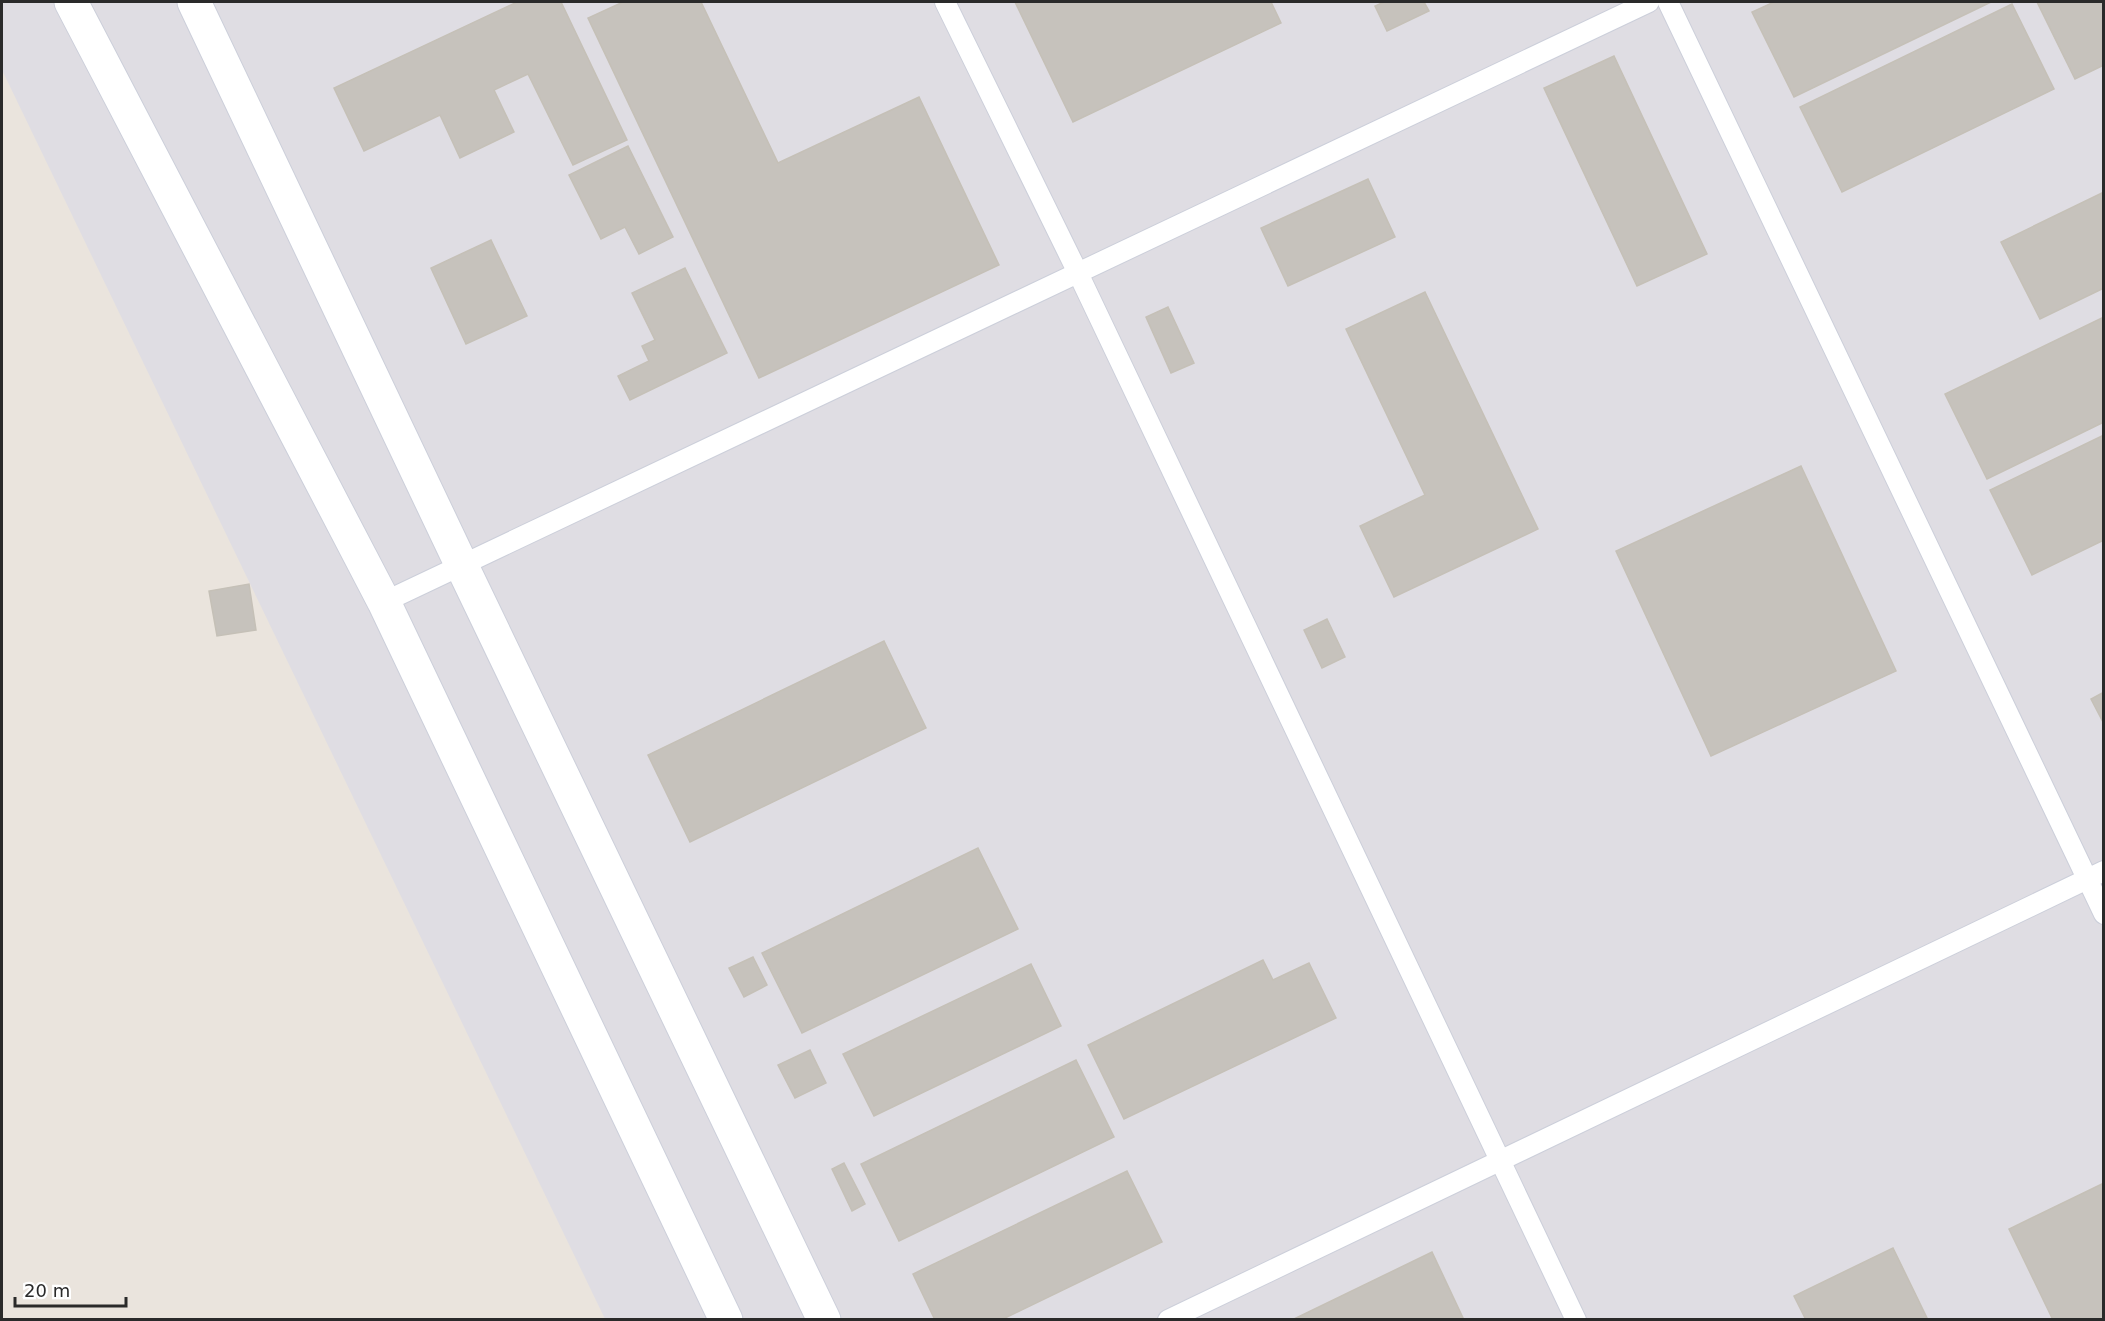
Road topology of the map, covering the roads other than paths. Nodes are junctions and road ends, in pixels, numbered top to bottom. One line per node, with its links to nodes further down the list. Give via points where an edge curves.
1 (70, 2): 8 (street)
2 (194, 2): 7 (street)
3 (945, 2): 6 (lane)
4 (1649, 2): 6 (lane)
5 (1668, 2): 9 (lane)
6 (1078, 273): 7 (lane); 11 (lane)
7 (462, 566): 8 (lane); 13 (street)
8 (384, 602): 12 (street)
9 (2095, 875): 10 (lane); 11 (lane)
10 (2103, 914)
11 (1500, 1160): 14 (lane); 15 (lane)
12 (726, 1320)
13 (824, 1320)
14 (1168, 1320)
15 (1576, 1320)

